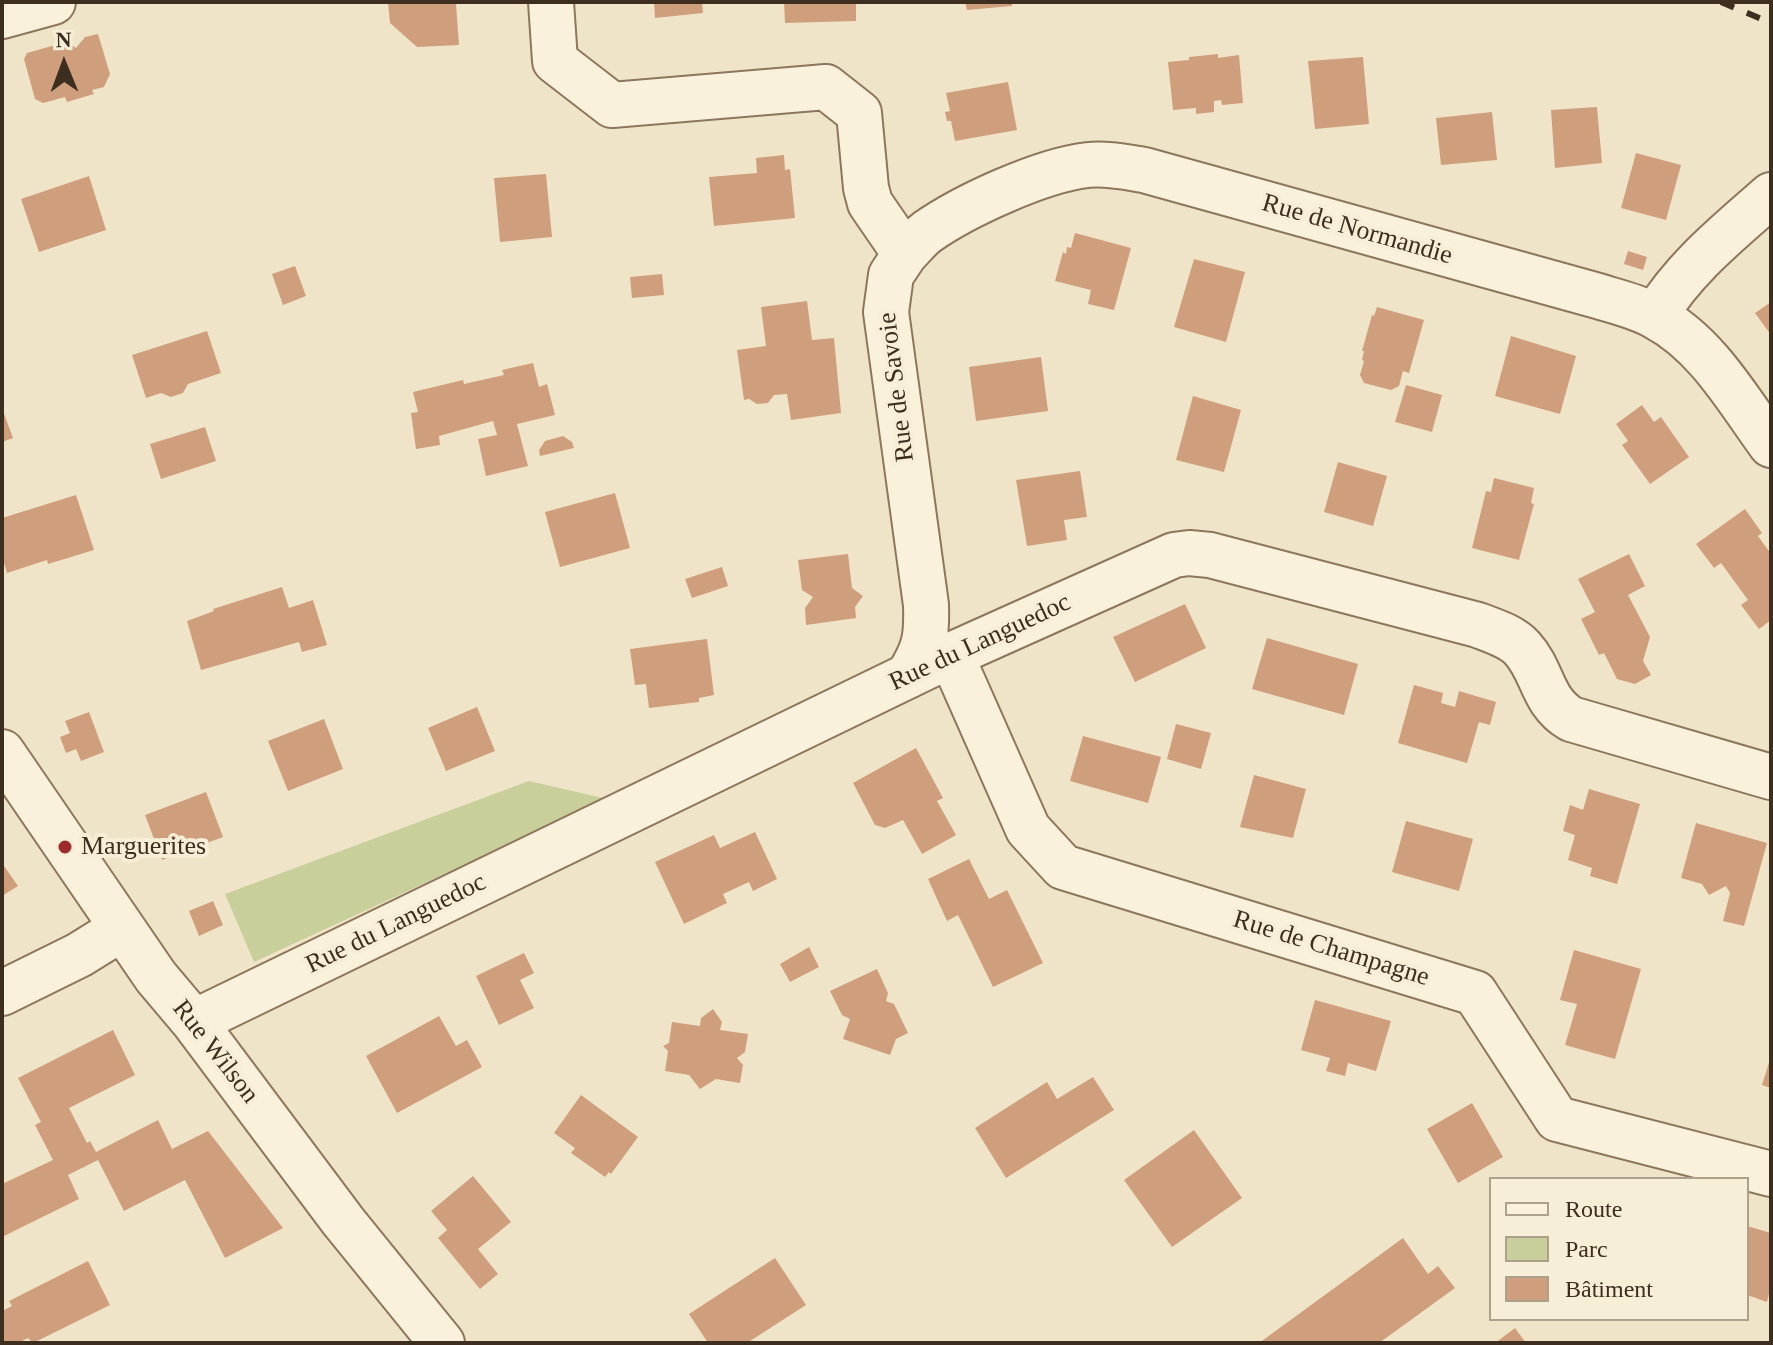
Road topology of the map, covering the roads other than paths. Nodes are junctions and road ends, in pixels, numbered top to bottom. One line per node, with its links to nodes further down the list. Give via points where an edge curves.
1 (53, 2): 3 (street)
2 (551, 2): 5 (street, via 555,61 612,105 826,87 859,113 870,203)
3 (2, 16)
4 (1771, 195): 6 (street, via 1695,263)
5 (905, 254): 6 (street, Rue de Normandie, via 950,218 1008,190 1057,172 1111,165 1598,296); 9 (street, Rue de Savoie, via 891,275 886,323 926,605 925,647)
6 (1655, 316): 7 (street, Rue de Normandie, via 1702,353)
7 (1771, 445)
8 (951, 655): 9 (street, Rue du Languedoc); 11 (street, Rue du Languedoc, via 1160,560 1189,553 1210,555 1478,625 1521,647 1549,700 1571,719); 15 (street, Rue de Champagne, via 1028,829 1063,867 1475,993 1557,1119)
9 (908, 676): 14 (street, Rue du Languedoc)
10 (2, 752): 12 (street, Rue Wilson)
11 (1771, 777)
12 (121, 929): 13 (street); 14 (street, Rue Wilson)
13 (2, 993)
14 (194, 1022): 16 (street, Rue Wilson)
15 (1771, 1174)
16 (425, 1338)

